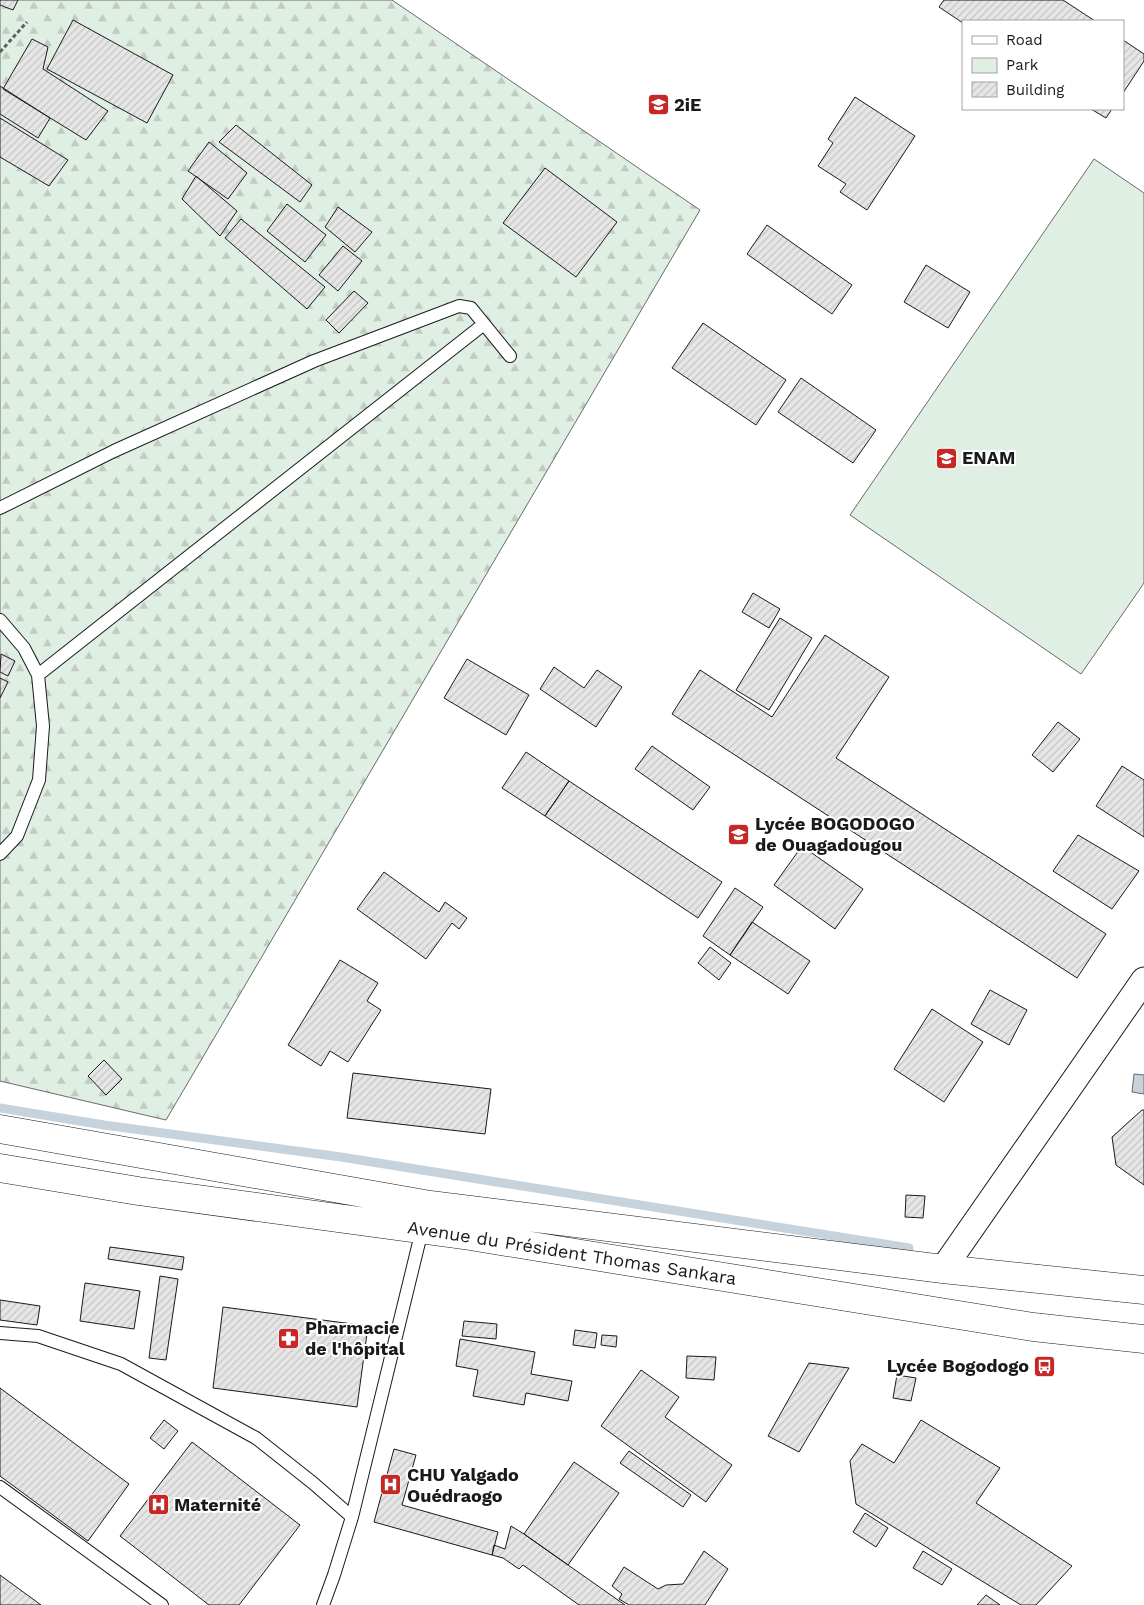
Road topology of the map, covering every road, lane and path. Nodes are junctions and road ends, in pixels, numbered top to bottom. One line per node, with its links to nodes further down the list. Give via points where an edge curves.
1 (27, 22): 2 (path)
2 (0, 52)
3 (484, 324): 4 (lane); 5 (lane, via 471,308 459,306 314,361 114,451); 7 (lane)
4 (510, 356)
5 (0, 508)
6 (0, 620): 7 (lane, via 24,648)
7 (38, 675): 8 (lane, via 43,726 39,780 17,836)
8 (0, 854)
9 (1144, 980): 13 (street)
10 (0, 1129): 13 (highway, Avenue du Président Thomas Sankara, via 430,1205)
11 (0, 1168): 12 (highway, Avenue du Président Thomas Sankara, via 138,1191)
12 (422, 1230): 16 (highway, Avenue du Président Thomas Sankara, via 1033,1326); 18 (lane)
13 (943, 1270): 14 (highway, Avenue du Président Thomas Sankara)
14 (1144, 1290)
15 (0, 1334): 18 (lane, via 38,1336 121,1364 256,1438)
16 (1144, 1339)
17 (0, 1487): 19 (lane)
18 (352, 1516): 20 (lane)
19 (162, 1605)
20 (323, 1605)

